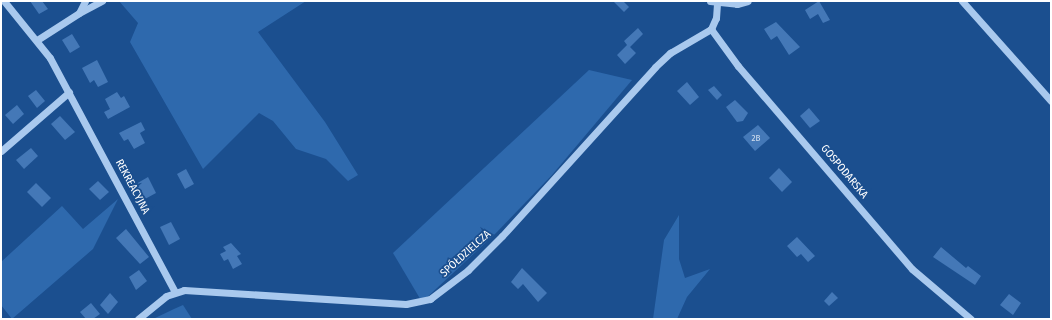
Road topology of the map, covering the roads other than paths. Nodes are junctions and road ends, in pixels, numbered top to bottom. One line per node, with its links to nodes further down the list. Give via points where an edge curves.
1 (4, 1): 9 (street, REKREACYJNA)
2 (85, 1): 7 (street)
3 (102, 1): 7 (street)
4 (748, 1): 6 (street)
5 (962, 1): 11 (street)
6 (714, 3): 8 (street, via 716,18)
7 (79, 13): 9 (street)
8 (711, 29): 13 (street, SPÓŁDZIELCZA, via 670,53 655,67 502,236 468,270 430,299 406,304 204,290); 15 (street, GOSPODARSKA, via 738,66 912,268)
9 (37, 40): 10 (street, REKREACYJNA)
10 (69, 92): 12 (street); 13 (street, REKREACYJNA)
11 (1051, 101)
12 (1, 151)
13 (175, 292): 14 (street)
14 (138, 319)
15 (971, 319)

